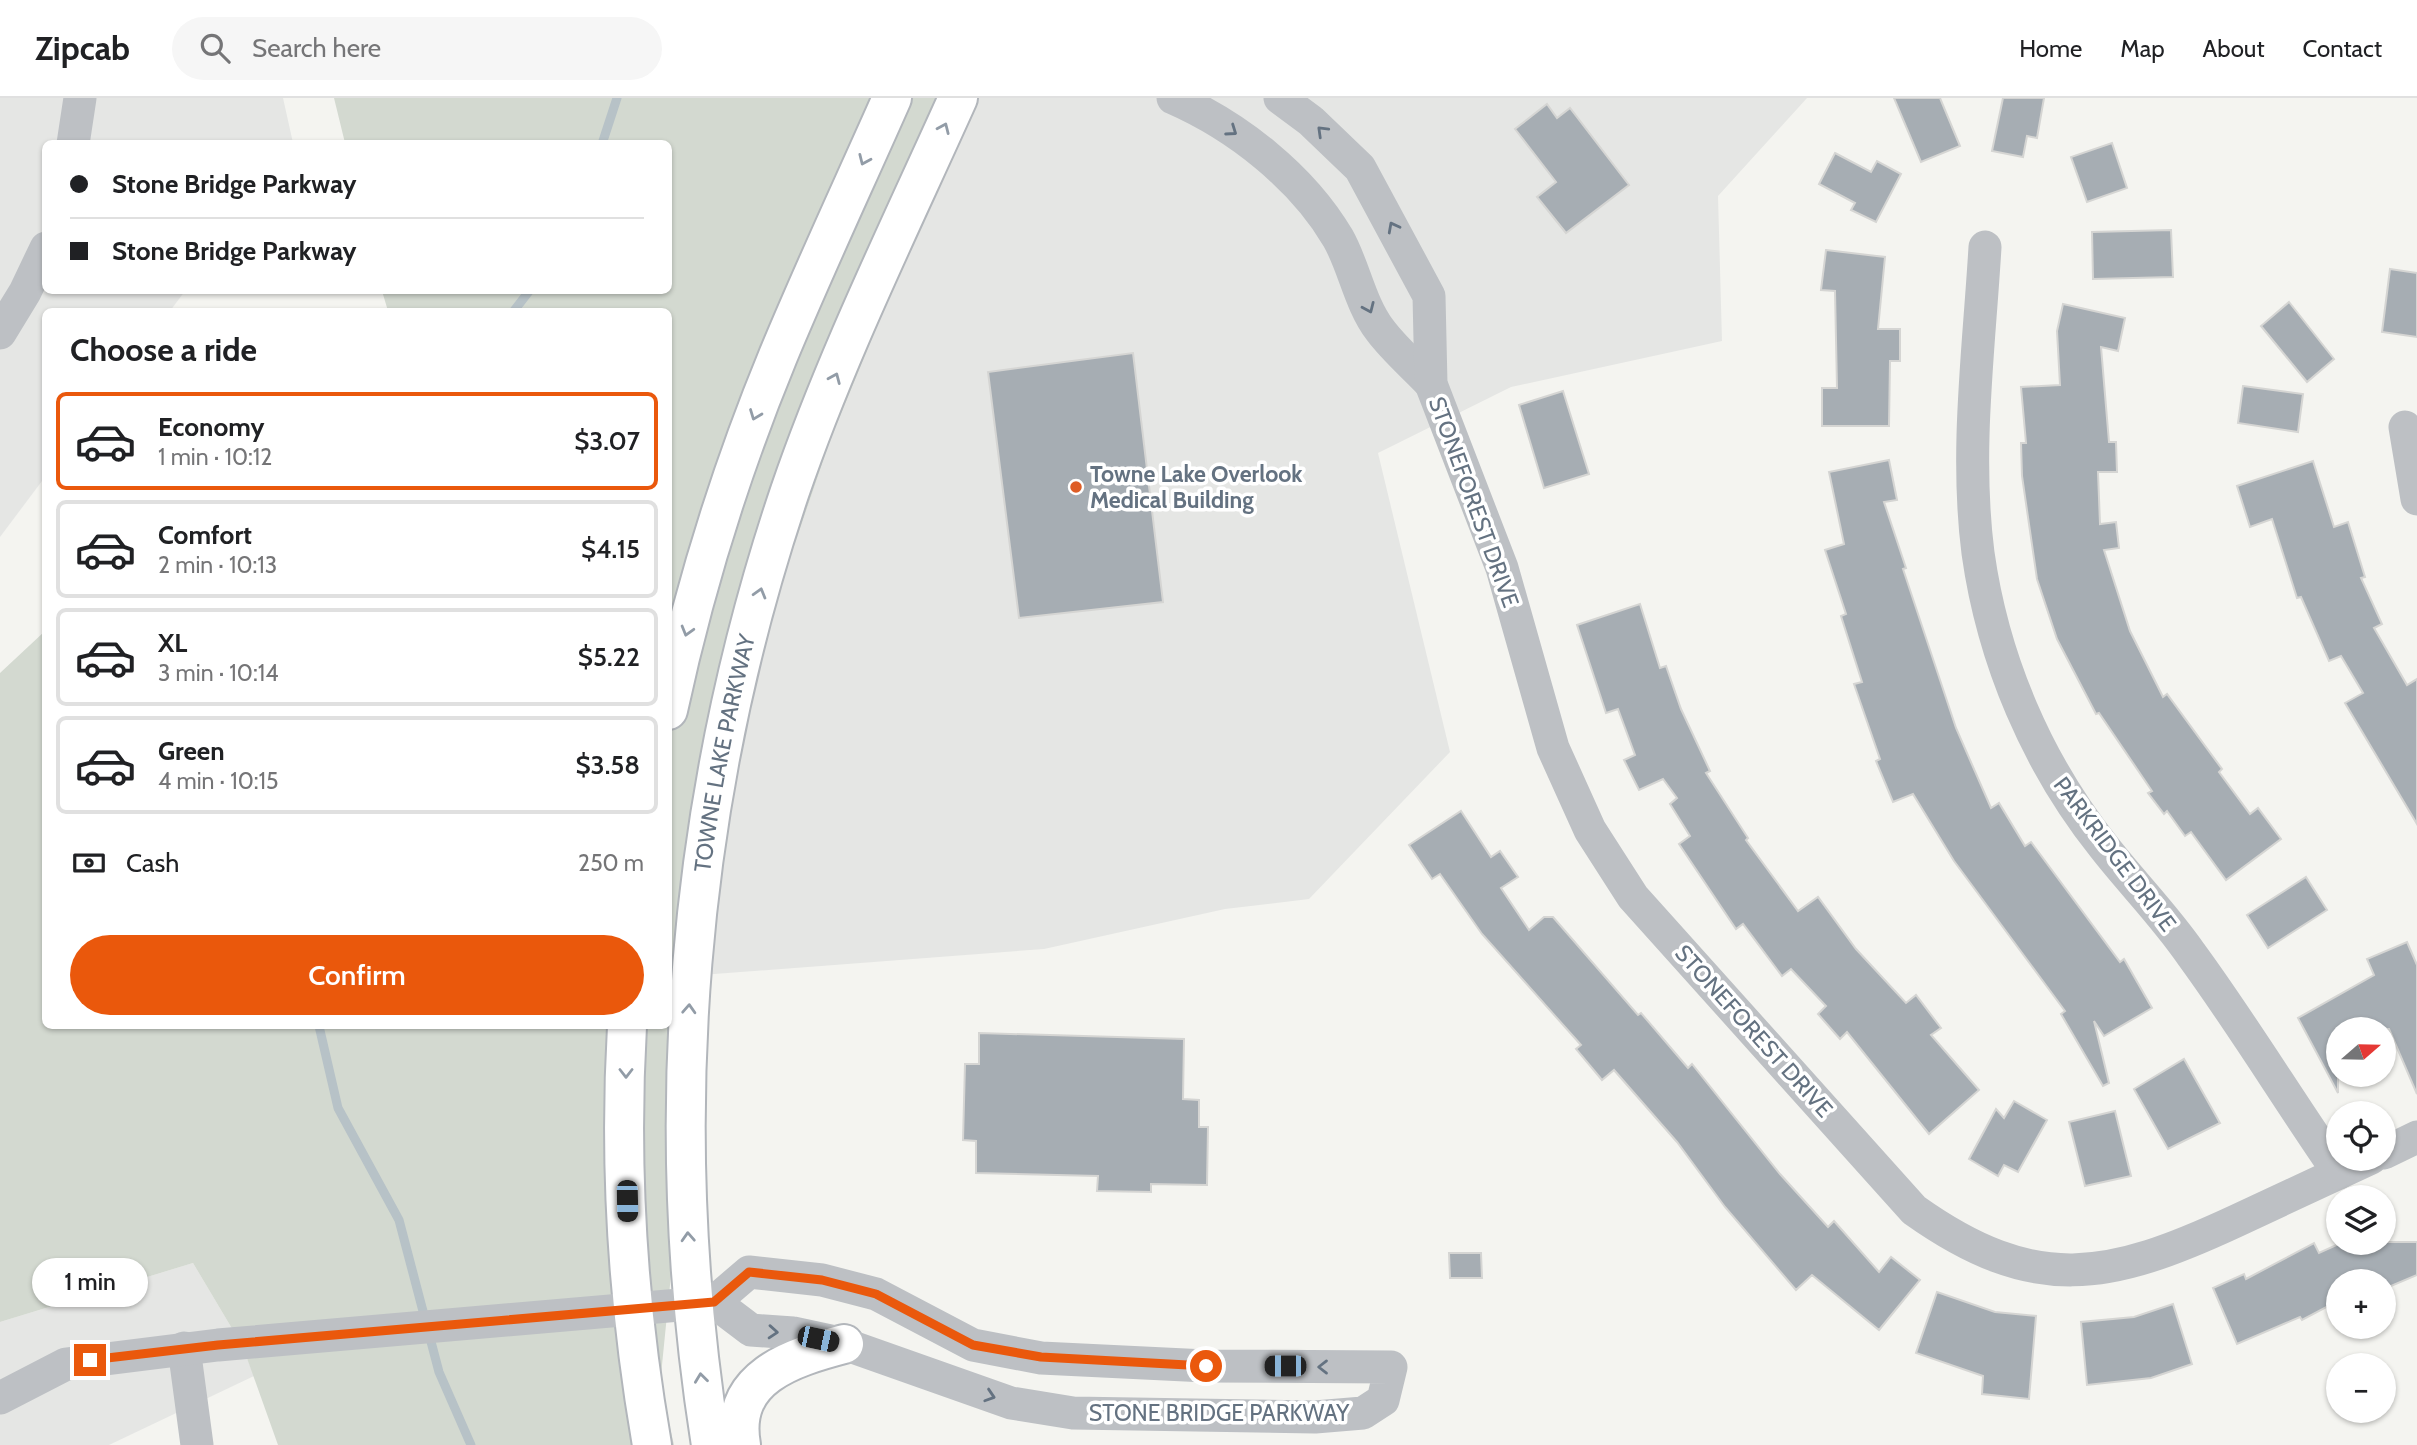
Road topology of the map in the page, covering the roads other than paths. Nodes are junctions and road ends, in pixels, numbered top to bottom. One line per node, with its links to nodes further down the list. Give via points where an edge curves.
1 (80, 98): 6 (street)
2 (892, 98): 13 (main road, one-way to 13, via 778,355 741,452 707,557)
3 (958, 98): 19 (main road, TOWNE LAKE PARKWAY, one-way to 3, via 685,1072 699,879 731,702 791,490)
4 (1173, 98): 10 (street, STONEFOREST DRIVE, one-way to 10, via 1233,131 1313,204 1338,238 1378,328)
5 (1280, 98): 10 (street, STONEFOREST DRIVE, one-way to 5, via 1429,296 1392,224 1360,168)
6 (75, 140)
7 (1985, 247): 18 (street, PARKRIDGE DRIVE, via 1973,420 1974,510 1987,599 2012,685 2074,806 2189,950)
8 (42, 256): 9 (street)
9 (0, 333)
10 (1431, 384): 18 (street, STONEFOREST DRIVE, via 1502,568 1553,748 1590,830 1633,897 1914,1210 1951,1236 1992,1255 2035,1267 2080,1270 2125,1266 2172,1250)
11 (2405, 427): 12 (street)
12 (2417, 499)
13 (672, 694)
14 (627, 1029): 20 (main road, one-way to 20, via 628,1228)
15 (2417, 1137): 16 (street)
16 (2396, 1147)
17 (2343, 1171): 18 (street, STONEFOREST DRIVE)
18 (2339, 1173)
19 (703, 1303): 20 (street); 21 (street, STONE BRIDGE PARKWAY, one-way to 21, via 751,1330); 21 (street, STONE BRIDGE PARKWAY, one-way to 19, via 1011,1403 1073,1413 1315,1417 1363,1413 1383,1400 1391,1367 1193,1365 1041,1357 973,1345 876,1294 822,1280 749,1272); 26 (main road, TOWNE LAKE PARKWAY, one-way to 19)
20 (634, 1308): 22 (street); 25 (main road)
21 (844, 1344): 27 (main road, via 806,1354 767,1373 743,1403)
22 (184, 1348): 23 (street, via 66,1364); 24 (street)
23 (0, 1398)
24 (197, 1445)
25 (652, 1445)
26 (711, 1445)
27 (741, 1445)

